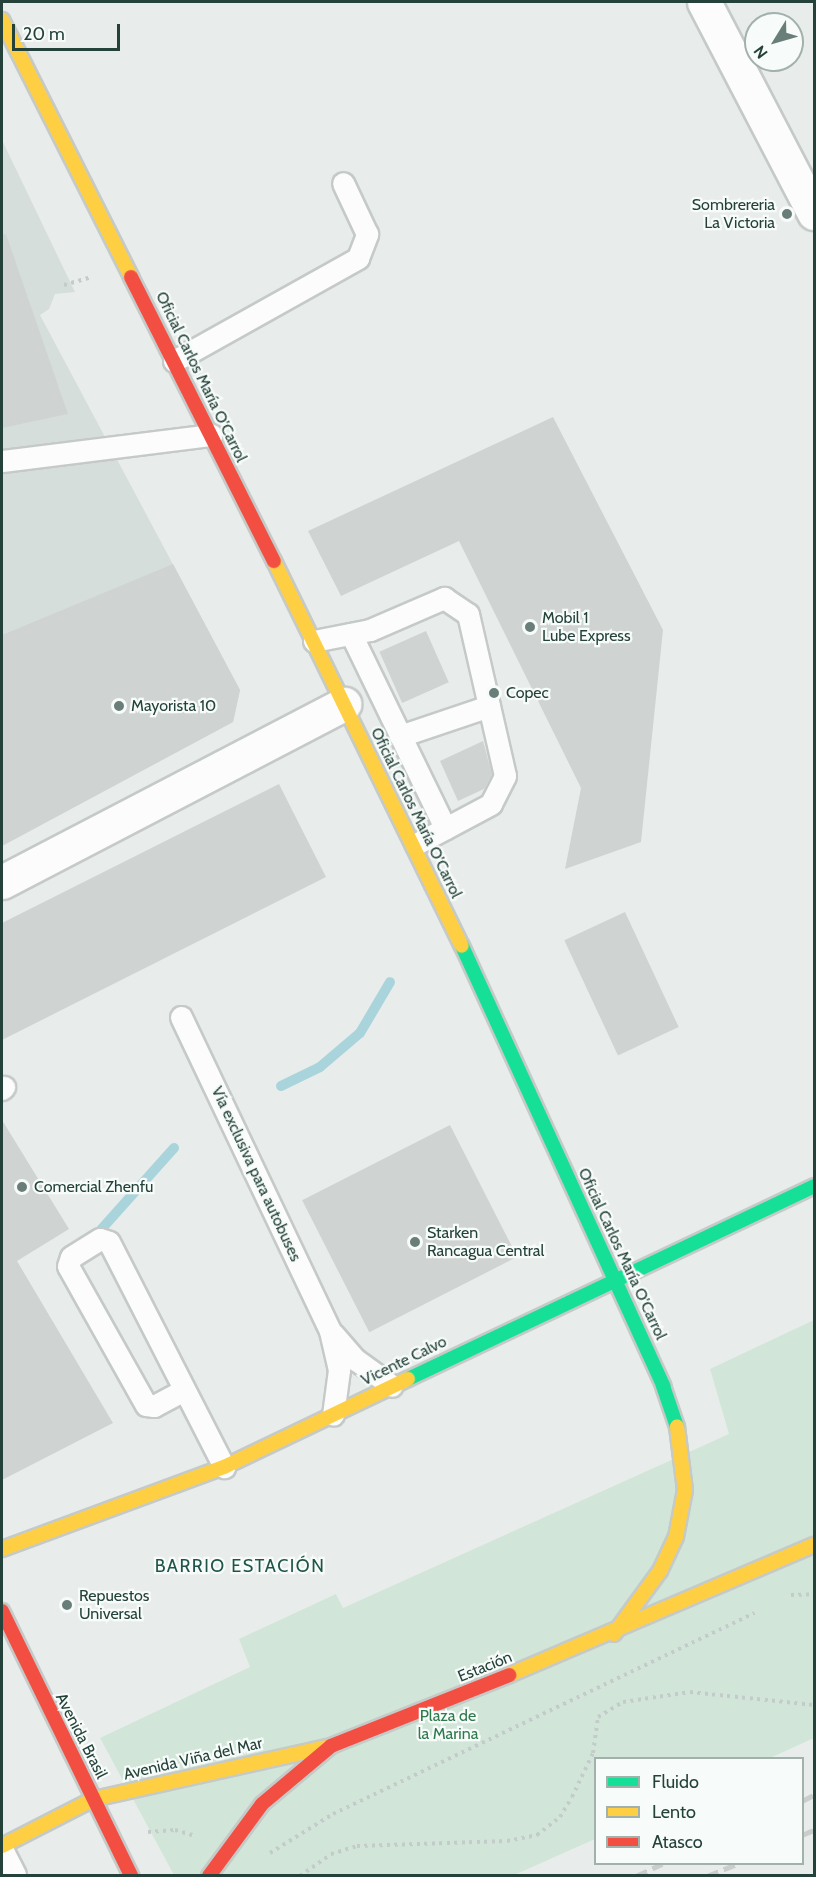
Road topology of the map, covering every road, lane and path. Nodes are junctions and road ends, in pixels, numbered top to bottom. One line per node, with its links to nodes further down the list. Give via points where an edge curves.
1 (704, 2): 4 (street)
2 (2, 20): 5 (main road, Oficial Carlos María O'Carrol)
3 (344, 183): 5 (lane, via 367,234 358,258)
4 (814, 213)
5 (174, 361): 6 (main road, Oficial Carlos María O'Carrol)
6 (211, 435): 7 (lane); 9 (main road, Oficial Carlos María O'Carrol)
7 (2, 461)
8 (351, 634): 9 (lane); 11 (lane, via 444,598 458,604 468,614); 12 (lane)
9 (314, 641): 10 (main road, Oficial Carlos María O'Carrol)
10 (344, 704): 14 (main road, Oficial Carlos María O'Carrol); 15 (street)
11 (489, 706): 12 (lane); 13 (lane, via 505,776 500,791 491,804)
12 (400, 736): 13 (lane)
13 (445, 828): 14 (lane)
14 (416, 844): 18 (main road, Oficial Carlos María O'Carrol)
15 (2, 882)
16 (181, 1017): 19 (lane, Vía exclusiva para autobuses)
17 (814, 1186): 18 (main road, Vicente Calvo)
18 (616, 1278): 20 (main road, Vicente Calvo); 31 (main road, Oficial Carlos María O'Carrol, via 677,1424 685,1490 676,1537 660,1571)
19 (330, 1331): 20 (lane, Vía exclusiva para autobuses, via 356,1360); 22 (lane, Vía exclusiva para autobuses, via 339,1370)
20 (392, 1386): 22 (main road, Vicente Calvo)
21 (184, 1390): 21 (lane, via 154,1406 146,1404 68,1266 70,1257 100,1239 109,1242); 23 (lane)
22 (333, 1415): 23 (main road, Vicente Calvo)
23 (224, 1467): 25 (main road, Vicente Calvo)
24 (814, 1545): 26 (main road, Estación)
25 (2, 1549)
26 (805, 1554): 31 (main road, Estación)
27 (814, 1594): 28 (path)
28 (782, 1600)
29 (761, 1610): 37 (path, via 333,1814 264,1856 244,1861)
30 (2, 1611): 34 (main road, Avenida Brasil)
31 (614, 1634): 33 (main road, Estación)
32 (814, 1704): 41 (path, via 690,1692 623,1702 598,1716 593,1753 572,1797 560,1817 537,1835 507,1840 357,1846 331,1854)
33 (331, 1746): 34 (main road, Avenida Viña del Mar); 37 (main road, Estación, via 262,1804)
34 (94, 1799): 35 (main road, Avenida Brasil); 36 (main road, Avenida Viña del Mar)
35 (112, 1835): 37 (path, via 175,1830 191,1834); 39 (main road, Avenida Brasil)
36 (2, 1847): 38 (lane)
37 (220, 1855): 40 (main road, Estación)
38 (15, 1875)
39 (131, 1875)
40 (209, 1875)
41 (300, 1875)

